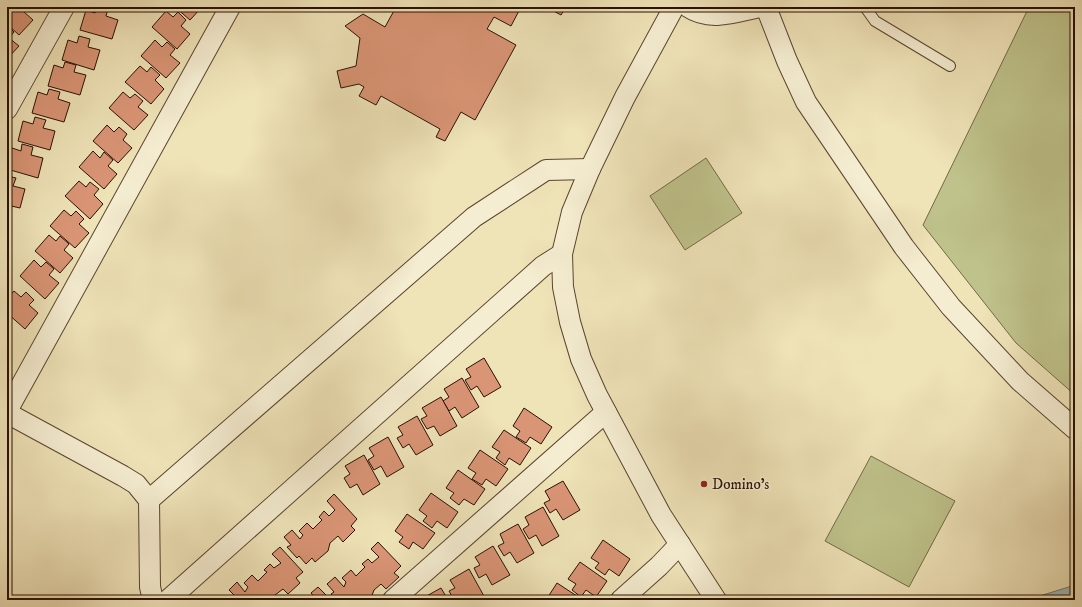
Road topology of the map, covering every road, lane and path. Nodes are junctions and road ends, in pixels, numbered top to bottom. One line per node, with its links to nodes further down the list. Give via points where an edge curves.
1 (64, 7): 9 (street)
2 (230, 7): 12 (street)
3 (674, 7): 10 (street)
4 (688, 7): 5 (street, via 705,15 720,15)
5 (760, 7)
6 (766, 7): 14 (street, via 806,102 904,247 951,307 1020,381)
7 (865, 7): 8 (lane, via 875,21)
8 (950, 66)
9 (7, 108)
10 (590, 169): 11 (street, via 572,212); 15 (street, via 546,170 474,217)
11 (562, 254): 13 (street, via 563,287 576,344); 18 (street, via 543,266)
12 (7, 412): 15 (street, via 136,484)
13 (606, 412): 16 (street, via 661,515); 19 (street)
14 (1075, 430)
15 (149, 500): 17 (street, via 150,587)
16 (680, 544): 20 (street); 21 (street)
17 (153, 600)
18 (168, 600)
19 (394, 600)
20 (621, 600)
21 (716, 600)

